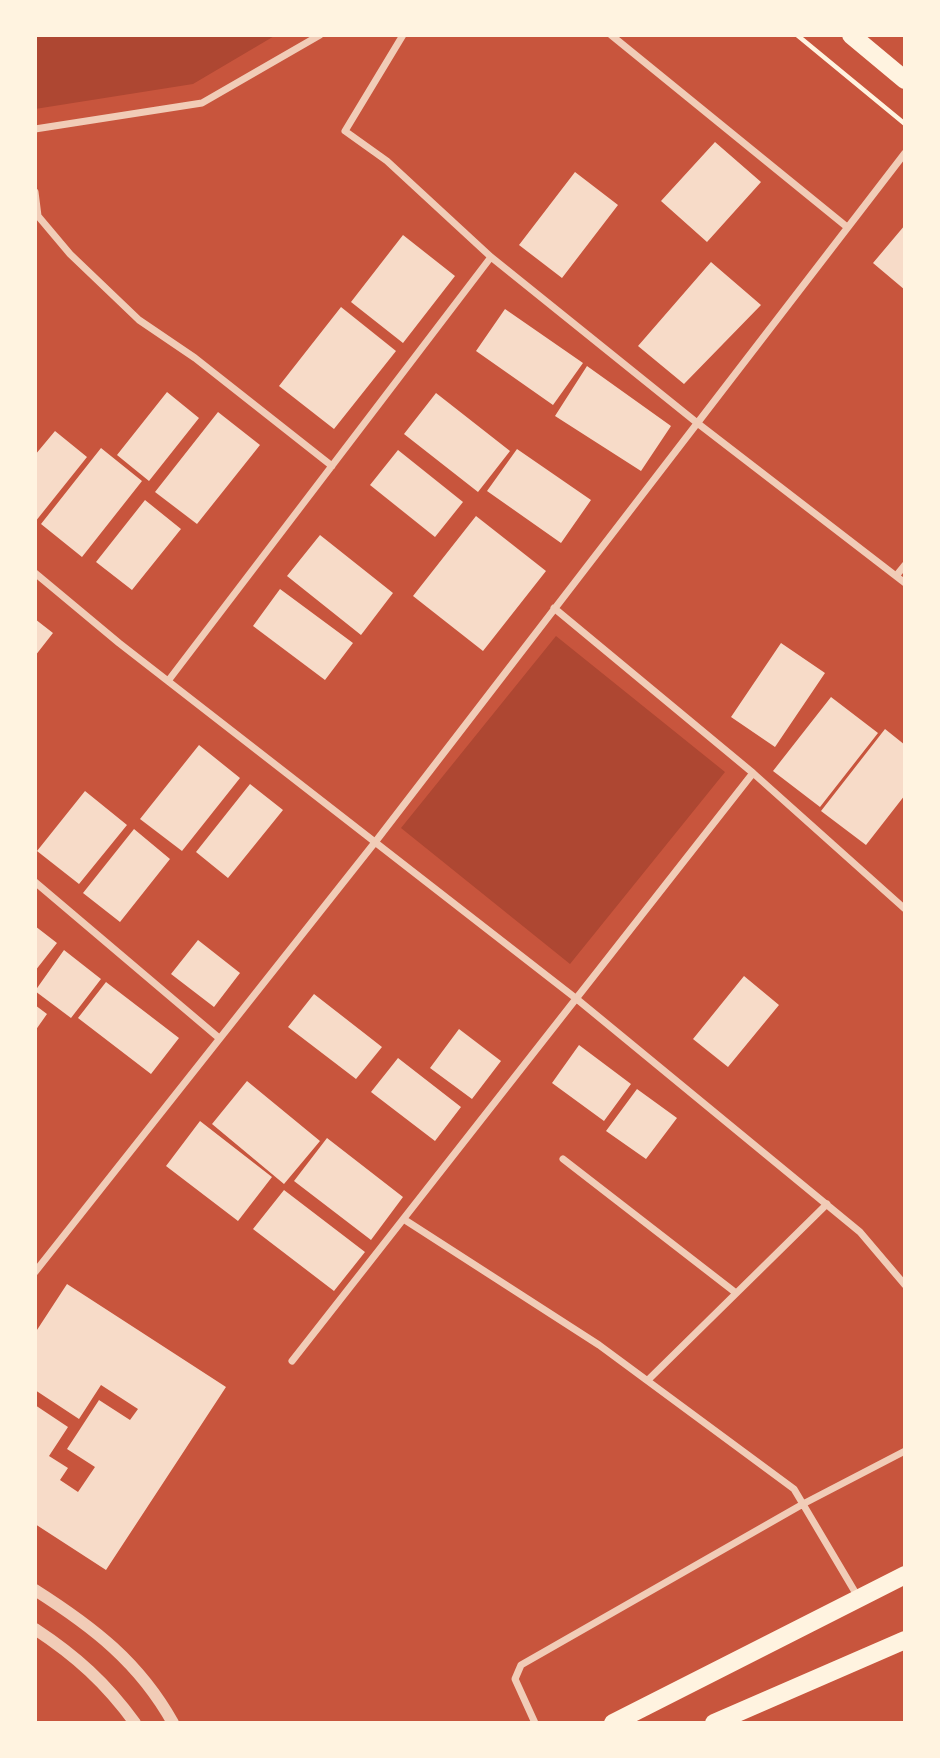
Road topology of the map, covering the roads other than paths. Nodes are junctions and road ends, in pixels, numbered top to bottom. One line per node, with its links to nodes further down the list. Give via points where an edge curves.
1 (320, 35): 6 (street, via 201,103)
2 (402, 35): 10 (street, via 345,131 387,162)
3 (611, 35): 9 (street)
4 (851, 35): 5 (main road)
5 (905, 80)
6 (35, 129)
7 (905, 153): 9 (street)
8 (35, 192): 12 (street, via 38,216 70,254 139,320)
9 (847, 227): 11 (street)
10 (491, 257): 11 (street); 12 (street)
11 (696, 422): 15 (street); 17 (street)
12 (332, 466): 18 (street)
13 (905, 565): 15 (street)
14 (35, 573): 18 (street)
15 (896, 576): 16 (street)
16 (905, 583)
17 (554, 608): 19 (street); 20 (street)
18 (168, 681): 20 (street)
19 (754, 773): 22 (street); 23 (street)
20 (376, 841): 23 (street); 24 (street)
21 (35, 881): 24 (street)
22 (905, 909)
23 (578, 1000): 26 (street); 27 (street)
24 (219, 1038): 28 (street)
25 (563, 1159): 30 (street)
26 (827, 1204): 29 (street, via 860,1232); 30 (street)
27 (405, 1220): 31 (street); 32 (street)
28 (35, 1272)
29 (905, 1285)
30 (736, 1293): 32 (street)
31 (292, 1361)
32 (648, 1380): 34 (street, via 794,1489)
33 (905, 1451): 34 (street)
34 (803, 1503): 37 (street); 42 (street, via 521,1665 516,1679)
35 (905, 1575): 37 (main road)
36 (35, 1590): 41 (street, via 89,1625 128,1660)
37 (860, 1601): 43 (main road)
38 (35, 1629): 40 (street, via 65,1648 110,1688)
39 (901, 1647): 44 (main road)
40 (135, 1723)
41 (173, 1723)
42 (535, 1723)
43 (613, 1723)
44 (714, 1723)

